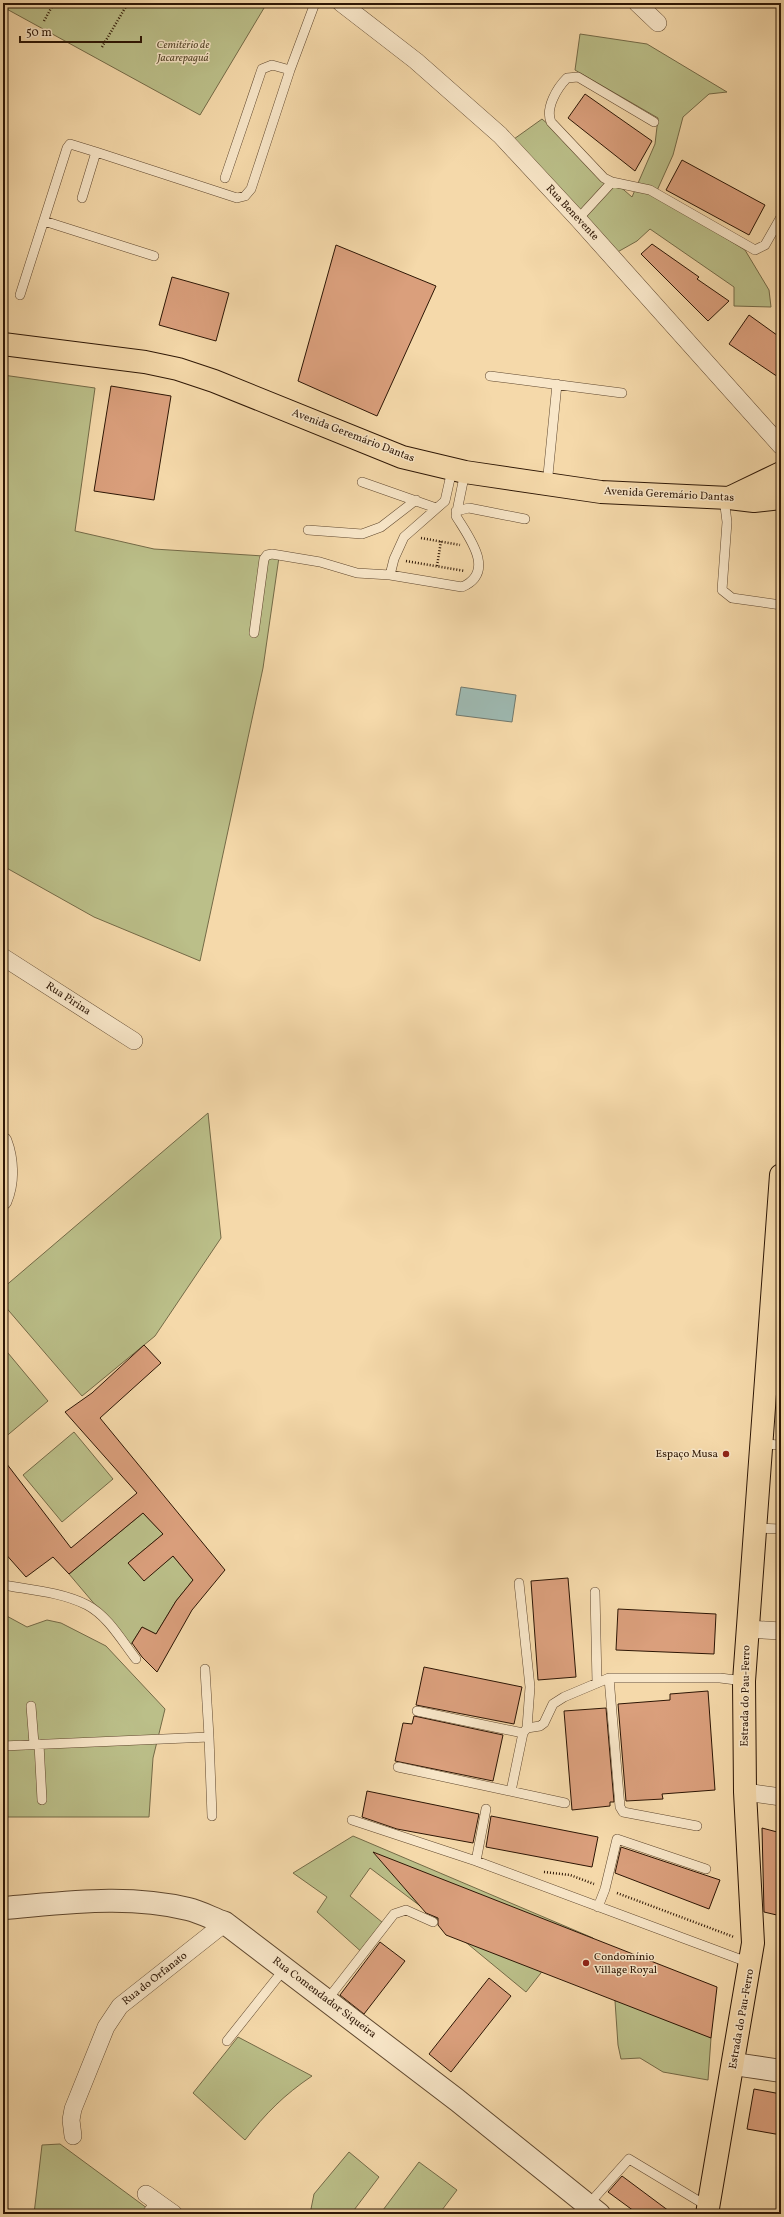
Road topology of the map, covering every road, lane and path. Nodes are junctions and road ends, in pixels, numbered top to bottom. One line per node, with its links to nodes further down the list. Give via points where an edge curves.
1 (54, 3): 6 (path)
2 (128, 3): 8 (path)
3 (315, 3): 9 (lane)
4 (341, 3): 16 (street, Rua Benevente, via 416,61 500,135)
5 (637, 3): 7 (street)
6 (44, 21)
7 (658, 23)
8 (102, 47)
9 (290, 70): 11 (lane, via 251,189 245,196 237,198); 12 (lane, via 272,65 262,69)
10 (654, 122): 13 (lane, via 578,78 567,78 562,83 549,108 548,116 551,122 604,178)
11 (96, 152): 14 (lane); 17 (lane, via 70,144 66,148)
12 (225, 178)
13 (612, 182): 15 (lane, via 650,190 755,250 765,245); 16 (lane)
14 (82, 198)
15 (781, 217)
16 (578, 219): 24 (street, Rua Benevente)
17 (44, 221): 18 (lane); 19 (lane)
18 (154, 256)
19 (20, 295)
20 (3, 344): 25 (main road, Avenida Geremário Dantas, via 145,362 178,369 402,456)
21 (490, 376): 22 (lane)
22 (557, 384): 23 (lane); 28 (lane)
23 (622, 393)
24 (781, 446)
25 (458, 471): 28 (main road, Avenida Geremário Dantas); 32 (lane); 33 (lane)
26 (781, 473): 29 (main road)
27 (362, 482): 31 (lane)
28 (547, 485): 29 (main road, Avenida Geremário Dantas, via 600,492)
29 (726, 498): 30 (main road, Avenida Geremário Dantas, via 754,501); 44 (lane, via 727,522 722,590 732,598)
30 (781, 498)
31 (416, 500): 34 (lane); 36 (lane, via 381,527 362,534)
32 (445, 500): 33 (lane); 34 (lane)
33 (457, 507): 35 (lane); 43 (lane, via 456,516 473,542 477,554 479,567 471,583 462,587)
34 (436, 508): 43 (lane, via 404,537)
35 (526, 519)
36 (308, 530)
37 (420, 538): 38 (path)
38 (441, 542): 39 (path); 41 (path)
39 (461, 545)
40 (402, 564): 41 (path, via 402,560)
41 (437, 566): 42 (path)
42 (473, 572)
43 (390, 575): 45 (lane, via 357,572 320,562 267,555 264,559)
44 (781, 605)
45 (254, 633)
46 (3, 957): 47 (street, Rua Pirina)
47 (134, 1041)
48 (3, 1141): 50 (street, via 9,1174)
49 (781, 1175): 51 (main road, Estrada do Pau-Ferro)
50 (3, 1201)
51 (777, 1279): 52 (main road, Estrada do Pau-Ferro)
52 (772, 1445): 53 (main road, Estrada do Pau-Ferro)
53 (756, 1528): 54 (lane); 58 (main road, Estrada do Pau-Ferro)
54 (781, 1529)
55 (519, 1583): 67 (lane, via 530,1687)
56 (3, 1586): 60 (lane, via 57,1594 87,1605 111,1626)
57 (595, 1592): 64 (lane)
58 (747, 1629): 59 (street); 63 (main road, Estrada do Pau-Ferro)
59 (781, 1631)
60 (136, 1659)
61 (205, 1669): 68 (lane)
62 (609, 1678): 63 (lane, via 720,1678); 64 (lane); 80 (lane, via 620,1807 623,1812)
63 (744, 1681): 73 (main road, Estrada do Pau-Ferro)
64 (597, 1683): 67 (lane, via 553,1704 544,1723)
65 (31, 1706): 69 (lane)
66 (417, 1711): 67 (lane)
67 (525, 1730): 72 (lane)
68 (208, 1737): 69 (lane); 78 (lane)
69 (37, 1744): 70 (lane); 75 (lane)
70 (3, 1746)
71 (398, 1767): 72 (lane)
72 (511, 1791): 76 (lane)
73 (746, 1792): 74 (street); 90 (main road, Estrada do Pau-Ferro, via 753,1943)
74 (781, 1797)
75 (42, 1800)
76 (566, 1803)
77 (486, 1809): 81 (lane)
78 (212, 1816)
79 (352, 1820): 81 (lane)
80 (697, 1826)
81 (476, 1861): 83 (lane)
82 (706, 1869): 84 (lane, via 617,1840)
83 (528, 1880): 84 (path, via 533,1872 560,1873); 85 (lane)
84 (605, 1889): 85 (lane); 89 (path)
85 (598, 1907): 90 (lane)
86 (3, 1908): 88 (street, Rua Comendador Siqueira, via 110,1899 148,1901 190,1909)
87 (433, 1922): 92 (lane, via 406,1910 394,1914)
88 (225, 1924): 91 (street, Rua Comendador Siqueira); 96 (street, Rua do Orfanato, via 120,2006 106,2027 73,2109)
89 (721, 1933)
90 (751, 1964): 94 (main road, Estrada do Pau-Ferro)
91 (285, 1968): 92 (street, Rua Comendador Siqueira); 93 (lane)
92 (327, 2000): 98 (street, Rua Comendador Siqueira)
93 (227, 2041)
94 (734, 2064): 95 (street); 99 (main road, Estrada do Pau-Ferro)
95 (781, 2071)
96 (73, 2136)
97 (149, 2203): 100 (street)
98 (594, 2210): 99 (lane, via 630,2159)
99 (708, 2211)
100 (174, 2214)

